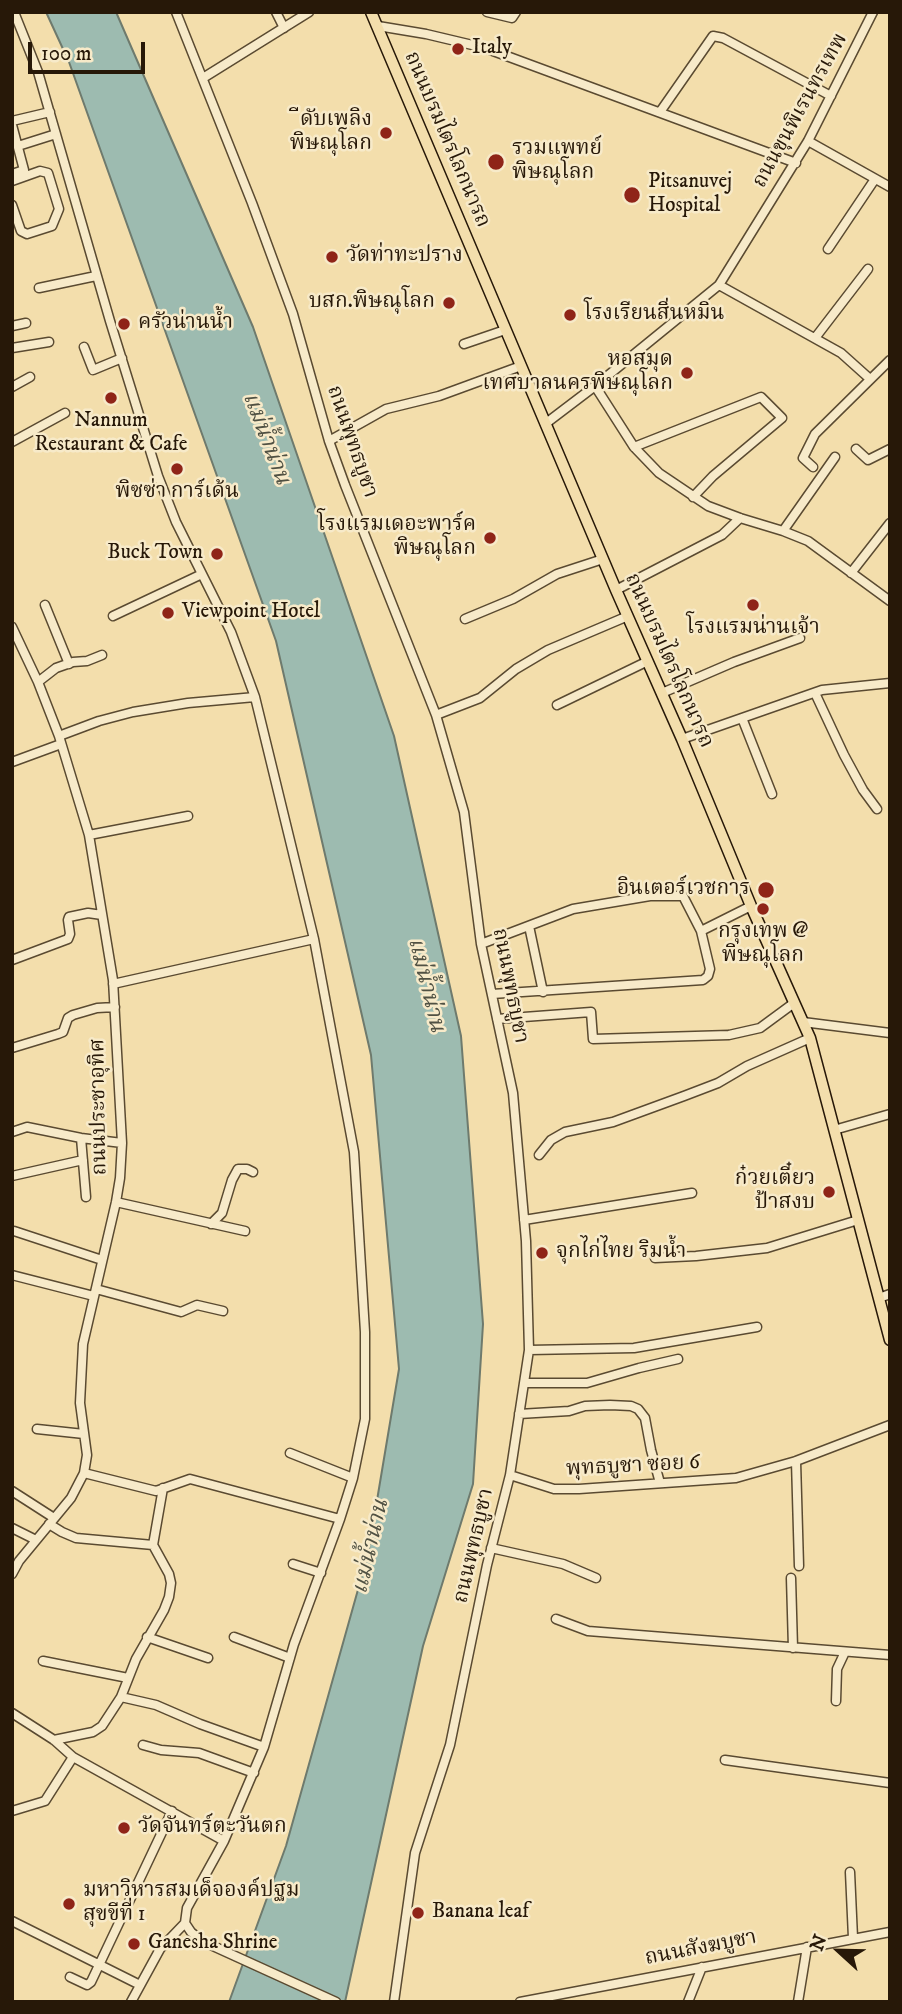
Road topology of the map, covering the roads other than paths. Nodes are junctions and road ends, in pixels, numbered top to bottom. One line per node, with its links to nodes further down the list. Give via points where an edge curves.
1 (14, 12): 13 (street)
2 (176, 12): 11 (street, ถนนพุทธบูชา)
3 (276, 12): 10 (street)
4 (309, 12): 10 (street)
5 (371, 12): 9 (main road, ถนนบรมไตรโลกนารถ)
6 (487, 12): 7 (street, via 512,18)
7 (516, 12)
8 (873, 12): 12 (street, ถนนขุนพิเรนทรเทพ)
9 (378, 26): 14 (street, via 485,48); 34 (main road, ถนนบรมไตรโลกนารถ)
10 (284, 28): 11 (street)
11 (203, 78): 49 (street, ถนนพุทธบูชา, via 293,314)
12 (831, 96): 14 (street, via 713,36); 17 (street, ถนนขุนพิเรนทรเทพ)
13 (50, 112): 15 (street); 16 (street)
14 (660, 112): 19 (street)
15 (12, 123): 18 (street)
16 (56, 134): 18 (street); 24 (street)
17 (808, 141): 19 (street, ถนนขุนพิเรนทรเทพ); 21 (street)
18 (18, 146): 20 (street, via 24,170)
19 (796, 163): 30 (street, ถนนขุนพิเรนทรเทพ)
20 (12, 174)
21 (875, 179): 23 (street); 27 (street)
22 (12, 181): 26 (street, via 40,171 48,173)
23 (890, 187)
24 (75, 204): 26 (street); 29 (street)
25 (12, 205): 26 (street, via 21,232 27,234 52,226)
26 (59, 209)
27 (828, 249)
28 (868, 270): 35 (street)
29 (96, 276): 31 (street); 40 (street)
30 (719, 285): 35 (street); 45 (street, ถนนขุนพิเรนทรเทพ)
31 (39, 288)
32 (26, 323): 33 (street)
33 (12, 326)
34 (506, 330): 37 (street); 42 (main road, ถนนบรมไตรโลกนารถ)
35 (815, 338): 44 (street, via 841,353)
36 (48, 342): 39 (street)
37 (464, 344)
38 (84, 347): 40 (street, via 93,370)
39 (12, 348)
40 (122, 358): 62 (street, via 159,477)
41 (890, 360): 44 (street)
42 (521, 366): 48 (main road, ถนนบรมไตรโลกนารถ); 49 (street, via 439,396 386,409)
43 (30, 377): 46 (street)
44 (870, 379): 55 (street, via 813,438 803,458)
45 (595, 386): 48 (street, ถนนขุนพิเรนทรเทพ); 51 (street)
46 (12, 387)
47 (65, 414): 50 (street)
48 (545, 424): 60 (main road, ถนนบรมไตรโลกนารถ)
49 (329, 441): 80 (street, ถนนพุทธบูชา)
50 (12, 442)
51 (634, 447): 56 (street, via 659,473); 56 (street, via 761,397 782,418)
52 (856, 449): 53 (street, via 868,460)
53 (890, 449)
54 (835, 457): 59 (street)
55 (813, 467)
56 (693, 497): 57 (street)
57 (740, 518): 59 (street); 63 (street, via 722,536)
58 (890, 523): 61 (street)
59 (783, 531): 61 (street, via 808,541)
60 (603, 559): 63 (main road, ถนนบรมไตรโลกนารถ); 68 (street, via 557,574)
61 (851, 573): 64 (street)
62 (202, 574): 66 (street); 78 (street)
63 (615, 590): 67 (main road, ถนนบรมไตรโลกนารถ)
64 (890, 601)
65 (45, 605): 73 (street)
66 (113, 616)
67 (628, 616): 72 (main road, ถนนบรมไตรโลกนารถ); 80 (street, via 548,650 480,698)
68 (465, 619)
69 (14, 633): 74 (street, ถนนประชาอุทิศ)
70 (800, 638): 76 (street)
71 (102, 655): 73 (street)
72 (648, 662): 76 (main road, ถนนบรมไตรโลกนารถ); 79 (street)
73 (69, 664): 74 (street)
74 (38, 682): 83 (street, ถนนประชาอุทิศ)
75 (890, 683): 77 (street)
76 (662, 693): 82 (main road, ถนนบรมไตรโลกนารถ)
77 (815, 693): 81 (street); 86 (street, via 850,767)
78 (255, 697): 83 (street, via 133,712 99,721); 93 (street)
79 (557, 705)
80 (436, 715): 94 (street, ถนนพุทธบูชา, via 464,812)
81 (742, 718): 82 (street); 85 (street)
82 (682, 739): 89 (main road, ถนนบรมไตรโลกนารถ)
83 (60, 740): 84 (street); 88 (street, ถนนประชาอุทิศ)
84 (12, 762)
85 (772, 794)
86 (877, 809)
87 (188, 816): 88 (street)
88 (89, 835): 90 (street, ถนนประชาอุทิศ)
89 (751, 906): 92 (street); 99 (main road, ถนนบรมไตรโลกนารถ)
90 (102, 915): 95 (street, via 69,917 68,939); 96 (street, ถนนประชาอุทิศ)
91 (529, 926): 92 (street, via 573,909 650,896 683,896); 94 (street); 97 (street)
92 (701, 931): 97 (street, via 710,969 702,980)
93 (314, 939): 96 (street); 142 (street, via 354,1152 365,1332 365,1419)
94 (481, 944): 98 (street, ถนนพุทธบูชา)
95 (12, 960)
96 (113, 984): 100 (street, ถนนประชาอุทิศ)
97 (543, 992): 98 (street)
98 (492, 994): 101 (street, ถนนพุทธบูชา)
99 (794, 1003): 101 (street, via 760,1028 729,1035 593,1039 591,1012); 102 (main road, ถนนบรมไตรโลกนารถ)
100 (115, 1007): 105 (street, via 73,1015 63,1032); 110 (street, ถนนประชาอุทิศ)
101 (497, 1019): 118 (street, ถนนพุทธบูชา, via 513,1093)
102 (803, 1022): 103 (street); 104 (main road, ถนนบรมไตรโลกนารถ)
103 (890, 1033)
104 (810, 1038): 107 (main road, ถนนบรมไตรโลกนารถ); 111 (street, via 718,1083 613,1122 565,1132 551,1140)
105 (12, 1048)
106 (890, 1114): 107 (street)
107 (834, 1130): 119 (main road, ถนนบรมไตรโลกนารถ)
108 (12, 1132): 109 (street, via 27,1127)
109 (81, 1138): 110 (street); 112 (street)
110 (122, 1143): 117 (street, ถนนประชาอุทิศ)
111 (539, 1156)
112 (83, 1160): 114 (street); 116 (street)
113 (253, 1172): 120 (street, via 238,1169 222,1213)
114 (12, 1176)
115 (692, 1193): 118 (street)
116 (86, 1197)
117 (116, 1202): 120 (street); 124 (street, ถนนประชาอุทิศ)
118 (524, 1220): 131 (street, ถนนพุทธบูชา)
119 (859, 1220): 123 (street, via 767,1248); 127 (main road, ถนนบรมไตรโลกนารถ)
120 (211, 1224): 122 (street)
121 (14, 1231): 124 (street)
122 (245, 1231)
123 (655, 1258)
124 (102, 1261): 126 (street, ถนนประชาอุทิศ)
125 (12, 1275): 126 (street)
126 (95, 1293): 128 (street, via 181,1312 202,1305); 137 (street, ถนนประชาอุทิศ, via 83,1344 80,1403)
127 (885, 1296): 130 (main road, ถนนบรมไตรโลกนารถ)
128 (223, 1311)
129 (757, 1326): 131 (street, via 634,1348)
130 (890, 1340)
131 (529, 1350): 133 (street, ถนนพุทธบูชา)
132 (678, 1359): 133 (street, via 587,1383)
133 (524, 1383): 134 (street, ถนนพุทธบูชา)
134 (519, 1414): 141 (street, ถนนพุทธบูชา); 143 (street, via 585,1406 638,1409 645,1418)
135 (890, 1425): 139 (street, พุทธบูชา ซอย 6)
136 (37, 1429): 137 (street)
137 (84, 1434): 140 (street, ถนนประชาอุทิศ)
138 (290, 1453): 142 (street)
139 (796, 1461): 143 (street, พุทธบูชา ซอย 6, via 736,1478); 153 (street)
140 (84, 1473): 144 (street, via 146,1490); 147 (street)
141 (510, 1475): 143 (street, พุทธบูชา ซอย 6, via 554,1489); 151 (street, ถนนพุทธบูชา)
142 (352, 1478): 146 (street)
143 (660, 1483)
144 (163, 1489): 146 (street, via 191,1479); 150 (street)
145 (12, 1491): 147 (street)
146 (340, 1519): 155 (street)
147 (52, 1521): 149 (street); 150 (street, via 76,1538)
148 (12, 1528): 149 (street)
149 (36, 1540): 154 (street)
150 (153, 1545): 159 (street, via 171,1583 164,1610)
151 (491, 1548): 156 (street, via 563,1564); 193 (street, ถนนพุทธบูชา, via 450,1745 415,1853)
152 (293, 1564): 155 (street)
153 (799, 1566)
154 (12, 1573)
155 (321, 1573): 165 (street)
156 (596, 1578)
157 (791, 1578): 161 (street)
158 (556, 1619): 161 (street, via 588,1631)
159 (147, 1637): 164 (street); 167 (street)
160 (234, 1637): 165 (street)
161 (793, 1648): 162 (street)
162 (845, 1652): 163 (street); 169 (street, via 837,1669)
163 (890, 1655)
164 (208, 1658)
165 (290, 1658): 173 (street)
166 (43, 1661): 167 (street)
167 (128, 1678): 168 (street)
168 (121, 1698): 171 (street, via 93,1732); 173 (street, via 156,1705)
169 (836, 1701)
170 (12, 1713): 171 (street)
171 (54, 1740): 174 (street)
172 (143, 1745): 176 (street, via 199,1753)
173 (264, 1747): 176 (street)
174 (74, 1757): 178 (street, via 45,1801); 179 (street)
175 (725, 1760): 177 (street)
176 (254, 1773): 180 (street)
177 (890, 1783)
178 (12, 1811)
179 (173, 1811): 180 (street); 187 (street)
180 (224, 1840): 183 (street, via 187,1908)
181 (850, 1872): 185 (street)
182 (12, 1921): 187 (street)
183 (185, 1923): 190 (street, via 160,1949); 192 (street, via 202,1941)
184 (890, 1931): 185 (street, ถนนสังฆบูชา)
185 (853, 1938): 186 (street, ถนนสังฆบูชา)
186 (807, 1947): 188 (street, ถนนสังฆบูชา); 196 (street)
187 (99, 1964): 189 (street, via 89,1984); 190 (street)
188 (702, 1967): 194 (street, ถนนสังฆบูชา); 195 (street)
189 (70, 1977)
190 (140, 1985): 191 (street)
191 (131, 2002)
192 (336, 2002)
193 (394, 2002)
194 (520, 2002)
195 (688, 2002)
196 (798, 2002)

